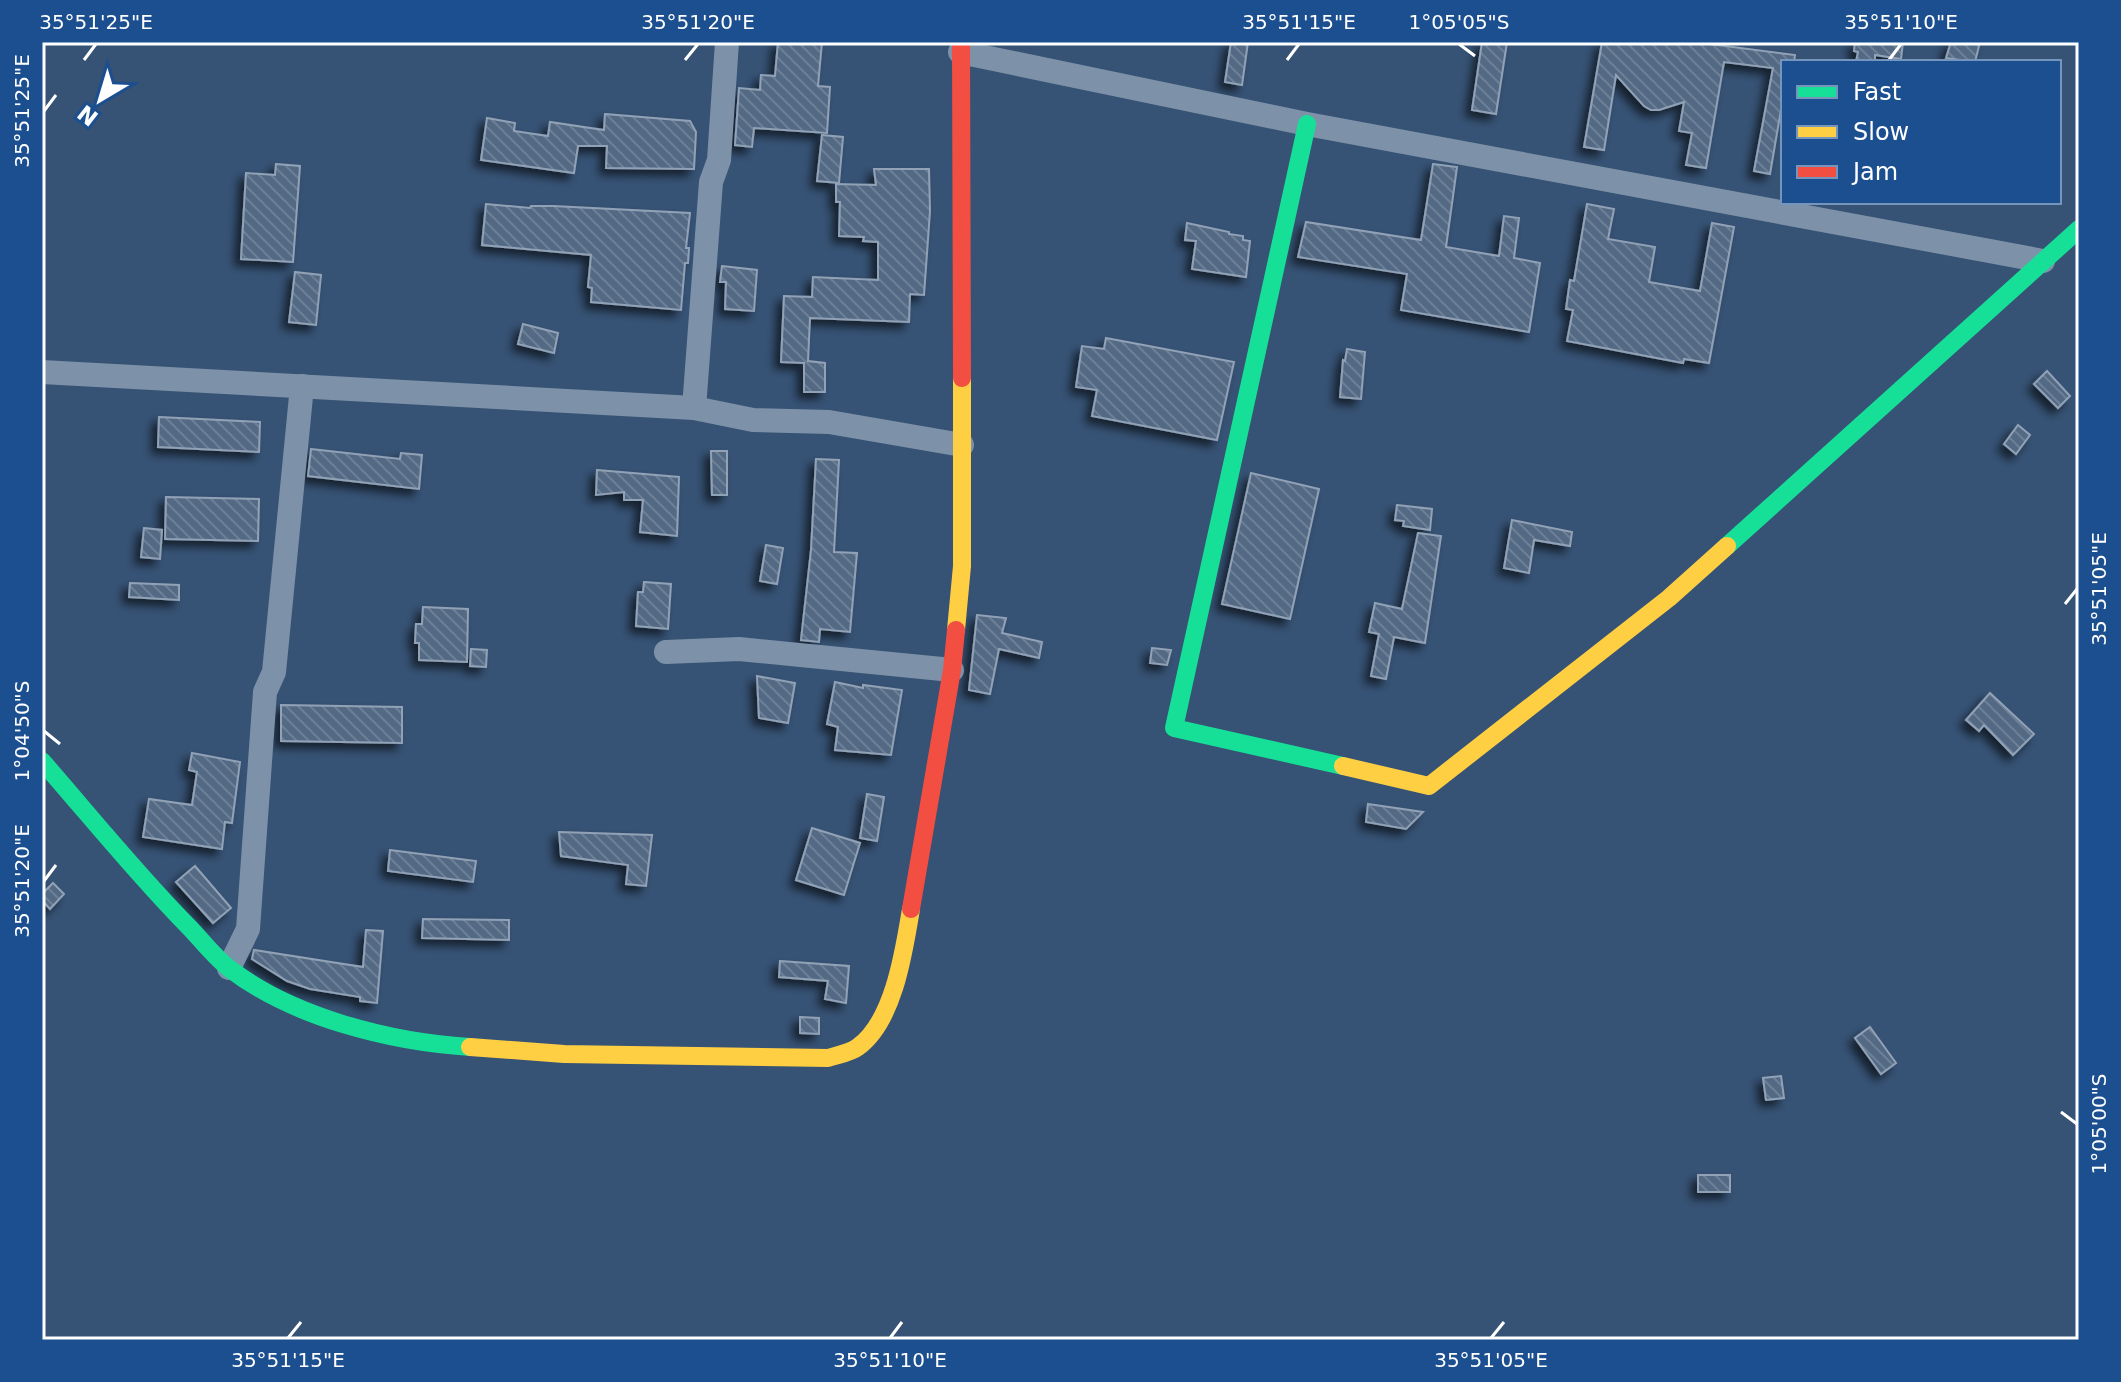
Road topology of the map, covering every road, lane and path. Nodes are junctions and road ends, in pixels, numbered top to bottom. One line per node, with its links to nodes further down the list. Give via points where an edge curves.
1 (727, 42): 8 (street)
2 (960, 47): 3 (street); 9 (street)
3 (1307, 124): 5 (street); 5 (street, via 1174,728 1429,786 1669,598)
4 (2079, 229): 5 (street)
5 (2043, 261)
6 (42, 372): 7 (street)
7 (302, 386): 8 (street); 13 (street, via 274,672 265,692 248,929)
8 (694, 408): 9 (street, via 753,420 829,422)
9 (962, 445): 11 (street, via 962,566)
10 (666, 652): 11 (street, via 739,649)
11 (952, 670): 13 (street, via 905,944 885,1014 856,1049 828,1058 564,1054 424,1044 352,1026 278,999)
12 (42, 761): 13 (street)
13 (229, 968)

